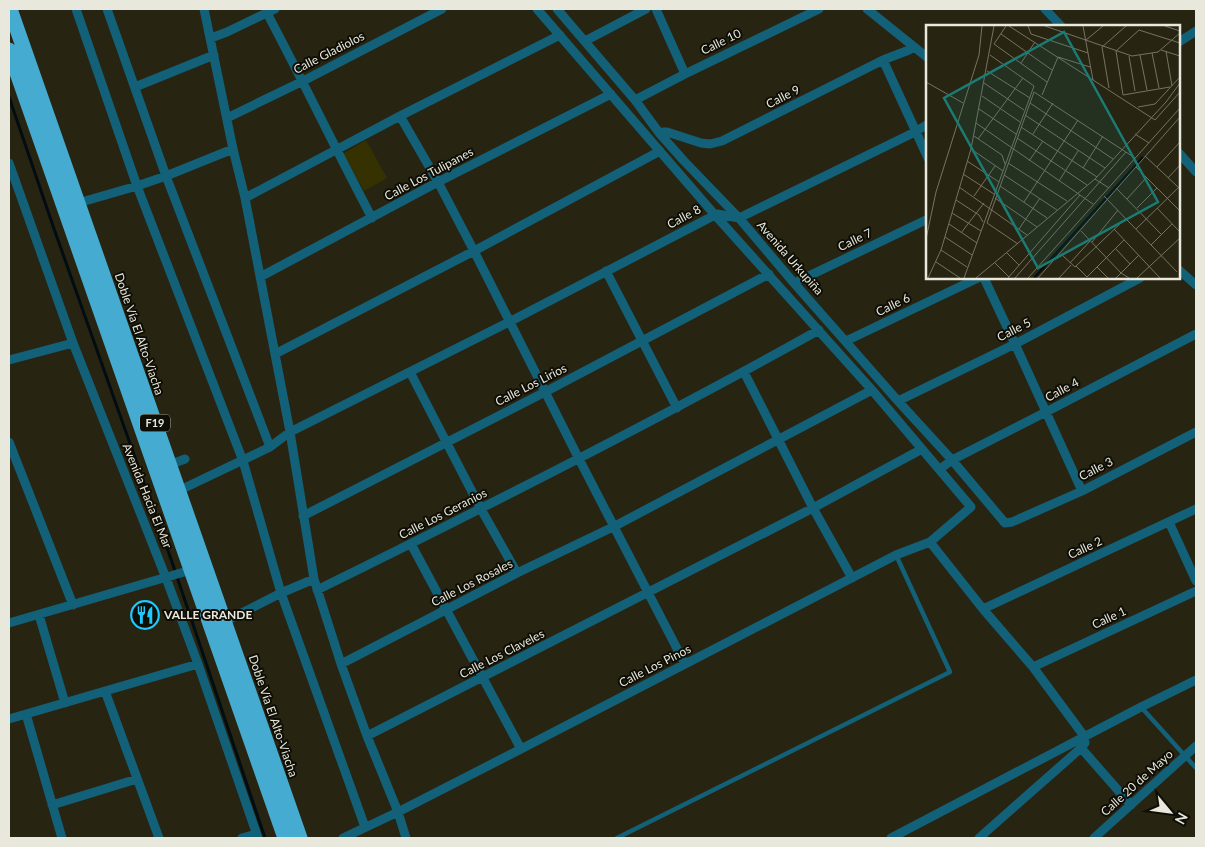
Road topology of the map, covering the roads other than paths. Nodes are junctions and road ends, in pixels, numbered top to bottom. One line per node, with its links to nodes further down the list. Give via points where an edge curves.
1 (10, 9): 46 (highway, Doble Vía El Alto-Viacha / F19)
2 (76, 9): 44 (street)
3 (107, 9): 27 (street)
4 (204, 9): 17 (street)
5 (442, 9): 26 (street, Calle Gladiolos)
6 (537, 9): 16 (street)
7 (557, 9): 18 (street, Avenida Urkupiña)
8 (646, 9): 18 (street)
9 (656, 9): 25 (street)
10 (819, 9): 25 (street, Calle 10)
11 (867, 9): 20 (street)
12 (1045, 9): 14 (street)
13 (271, 11): 17 (street); 26 (street)
14 (1060, 25)
15 (1196, 31): 19 (street)
16 (560, 35): 28 (street); 30 (street)
17 (211, 38): 22 (street)
18 (585, 41): 29 (street, Avenida Urkupiña)
19 (1180, 41)
20 (913, 47): 23 (street); 24 (street, Calle 9)
21 (9, 50): 102 (highway, F19)
22 (214, 55): 27 (street); 31 (street)
23 (926, 57)
24 (884, 60): 33 (street); 34 (street, Calle 9, via 722,141 701,143 667,132)
25 (685, 74): 29 (street, Calle 10)
26 (303, 81): 31 (street, Calle Gladiolos); 36 (street)
27 (135, 87): 42 (street)
28 (611, 94): 37 (street); 43 (street, Calle Los Tulipanes)
29 (635, 100): 34 (street, Avenida Urkupiña)
30 (400, 116): 36 (street); 43 (street)
31 (227, 118): 35 (street)
32 (926, 125): 33 (street)
33 (915, 132): 39 (street); 49 (street)
34 (660, 134): 49 (street, Avenida Urkupiña)
35 (233, 149): 42 (street); 45 (street)
36 (337, 150): 45 (street); 48 (street)
37 (660, 151): 47 (street); 51 (street)
38 (1180, 153): 41 (street)
39 (926, 154)
40 (9, 163): 66 (street, Avenida Hacia El Mar)
41 (1196, 172)
42 (166, 176): 44 (street); 82 (street)
43 (438, 182): 48 (street, Calle Los Tulipanes); 51 (street)
44 (138, 186): 46 (street); 87 (street)
45 (245, 198): 55 (street)
46 (78, 203): 88 (highway, Doble Vía El Alto-Viacha / F19)
47 (715, 215): 49 (street, Calle 8); 52 (street, Calle 8); 54 (street)
48 (372, 218): 55 (street, Calle Los Tulipanes)
49 (739, 218): 59 (street, Avenida Urkupiña)
50 (926, 220): 59 (street, Calle 7)
51 (474, 251): 61 (street); 68 (street)
52 (606, 271): 61 (street, Calle 8); 64 (street)
53 (1180, 271): 60 (street)
54 (769, 274): 62 (street); 64 (street, Calle Los Lirios)
55 (260, 276): 68 (street)
56 (976, 279): 65 (street, Calle 6)
57 (984, 279): 67 (street)
58 (1138, 279): 67 (street, Calle 5)
59 (794, 283): 65 (street, Avenida Urkupiña)
60 (1196, 286)
61 (509, 322): 70 (street, Calle 8); 73 (street)
62 (819, 330): 71 (street, Calle Los Geranios); 72 (street)
63 (1196, 334): 76 (street, Calle 4)
64 (642, 340): 73 (street, Calle Los Lirios); 75 (street)
65 (846, 341): 74 (street, Avenida Urkupiña)
66 (73, 343): 69 (street); 104 (street, Avenida Hacia El Mar)
67 (1015, 344): 74 (street, Calle 5); 76 (street)
68 (275, 354): 77 (street)
69 (9, 360)
70 (410, 372): 77 (street, Calle 8); 81 (street)
71 (744, 372): 75 (street, Calle Los Geranios); 79 (street)
72 (872, 390): 79 (street, Calle Los Rosales); 83 (street)
73 (544, 392): 81 (street, Calle Los Lirios); 85 (street)
74 (898, 401): 86 (street, Avenida Urkupiña)
75 (677, 408): 85 (street, Calle Los Geranios)
76 (1046, 412): 86 (street, Calle 4); 91 (street)
77 (290, 432): 82 (street, Calle 8); 95 (street)
78 (1196, 432): 91 (street, Calle 3)
79 (778, 440): 93 (street); 98 (street, Calle Los Rosales)
80 (9, 442): 112 (street)
81 (446, 442): 92 (street); 95 (street, Calle Los Lirios)
82 (270, 447): 87 (street, Calle 8)
83 (922, 449): 89 (street); 93 (street, Calle Los Claveles)
84 (185, 459): 88 (street)
85 (579, 459): 92 (street, Calle Los Geranios); 98 (street)
86 (952, 460): 89 (street, Calle 4); 97 (street, Avenida Urkupiña)
87 (243, 461): 90 (street, Calle 8); 110 (street)
88 (169, 465): 90 (highway, Doble Vía El Alto-Viacha / F19)
89 (940, 469): 99 (street, Calle Los Pinos, via 971,507)
90 (178, 491): 116 (highway, Doble Vía El Alto-Viacha / F19)
91 (1082, 491): 97 (street, Calle 3)
92 (481, 508): 100 (street, Calle Los Geranios); 103 (street)
93 (813, 508): 105 (street); 111 (street, Calle Los Claveles)
94 (1196, 509): 96 (street, Calle 2)
95 (303, 516): 106 (street)
96 (1169, 522): 107 (street); 114 (street, Calle 2)
97 (1005, 523)
98 (615, 526): 103 (street, Calle Los Rosales); 111 (street)
99 (930, 542): 101 (street, Calle Los Pinos); 114 (street)
100 (411, 544): 108 (street, Calle Los Geranios); 113 (street)
101 (896, 555): 105 (street, Calle Los Pinos); 149 (lane, via 950,672)
102 (188, 571): 104 (street); 145 (highway, F19)
103 (517, 573): 113 (street, Calle Los Rosales)
104 (170, 577): 112 (street); 118 (street, Avenida Hacia El Mar)
105 (852, 578): 120 (street, Calle Los Pinos)
106 (314, 579): 108 (street); 110 (street)
107 (1196, 581)
108 (317, 590): 119 (street)
109 (1196, 591): 121 (street, Calle 1)
110 (281, 593): 116 (street); 140 (street)
111 (648, 593): 120 (street); 122 (street, Calle Los Claveles)
112 (73, 605): 115 (street)
113 (447, 610): 119 (street, Calle Los Rosales); 122 (street)
114 (983, 610): 121 (street)
115 (38, 615): 117 (street); 125 (street)
116 (224, 622): 146 (highway, Doble Vía El Alto-Viacha / F19)
117 (9, 623)
118 (198, 664): 124 (street); 141 (street, Avenida Hacia El Mar)
119 (341, 664): 129 (street)
120 (685, 664): 133 (street, Calle Los Pinos)
121 (1033, 667): 130 (street)
122 (483, 678): 129 (street, Calle Los Claveles); 133 (street)
123 (1196, 680): 126 (street)
124 (105, 691): 125 (street); 136 (street)
125 (65, 702): 127 (street)
126 (1141, 707): 130 (street); 134 (lane)
127 (26, 714): 128 (street); 137 (street)
128 (9, 719)
129 (368, 736): 139 (street)
130 (1084, 736): 132 (street, via 1085,743); 150 (street)
131 (1196, 746): 134 (street, Calle 20 de Mayo)
132 (1081, 748): 138 (street); 151 (street)
133 (521, 749): 139 (street, Calle Los Pinos)
134 (1185, 756): 135 (lane); 138 (street, Calle 20 de Mayo)
135 (1196, 768)
136 (137, 779): 137 (street); 143 (street)
137 (52, 805): 142 (street)
138 (1131, 805): 152 (street, Calle 20 de Mayo)
139 (398, 812): 140 (street, Calle Los Pinos); 148 (street)
140 (365, 827): 147 (street, Calle Los Pinos)
141 (257, 836): 144 (street)
142 (62, 838)
143 (159, 838)
144 (242, 838)
145 (285, 838)
146 (300, 838)
147 (343, 838)
148 (406, 838)
149 (617, 838)
150 (891, 838)
151 (979, 838)
152 (1094, 838)

